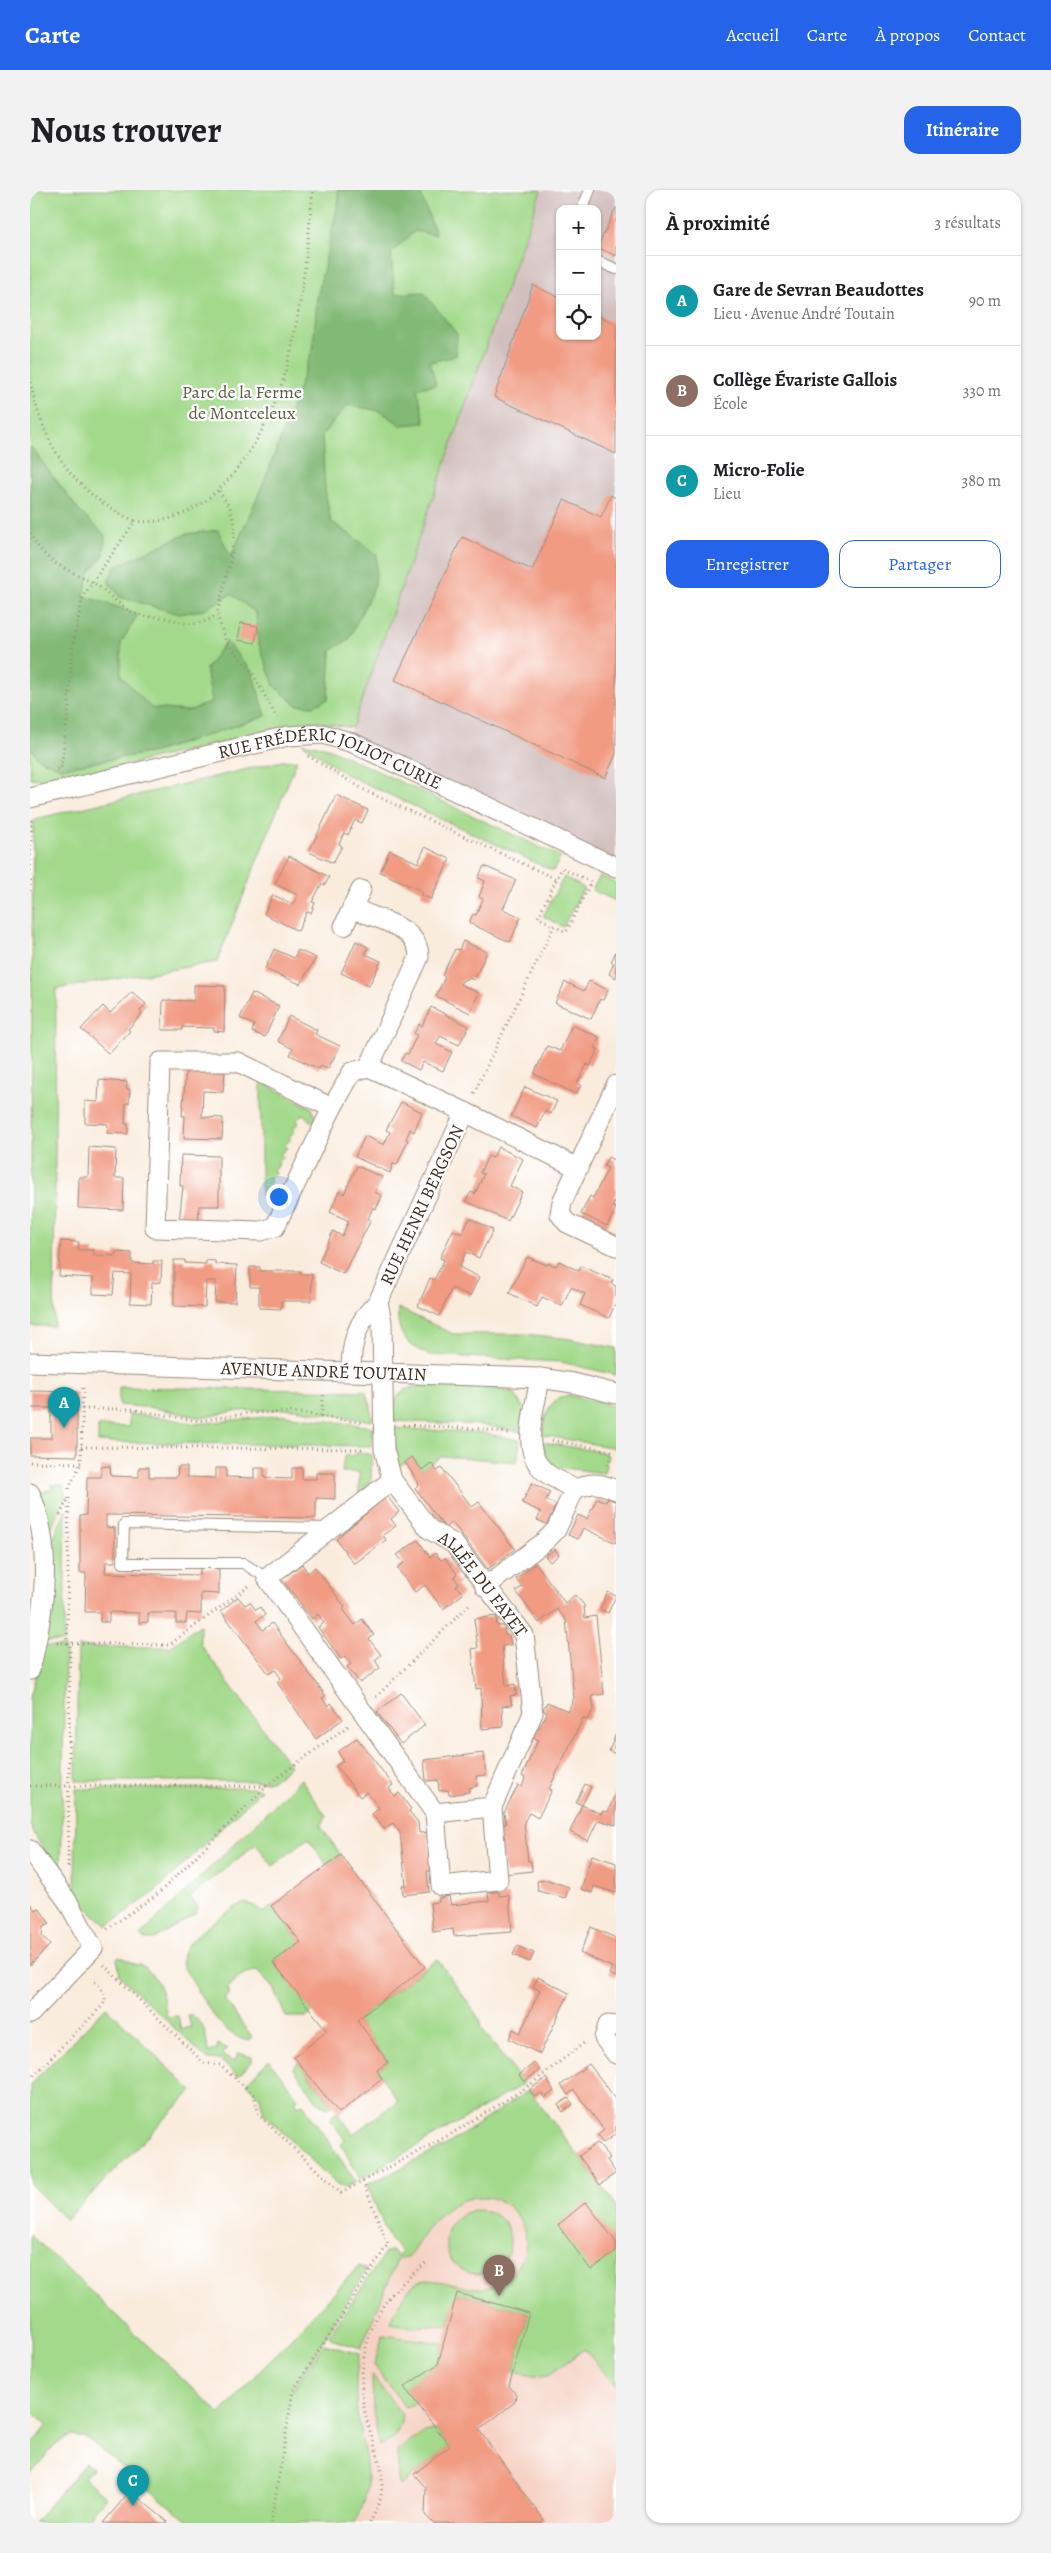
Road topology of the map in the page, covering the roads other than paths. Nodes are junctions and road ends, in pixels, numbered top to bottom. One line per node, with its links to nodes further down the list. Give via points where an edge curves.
1 (590, 190): 2 (lane)
2 (584, 205)
3 (601, 263): 4 (lane)
4 (616, 269)
5 (30, 807): 6 (street, RUE FRÉDÉRIC JOLIOT CURIE, via 288,736 323,734 353,743)
6 (616, 866)
7 (361, 890): 8 (street)
8 (352, 908): 9 (street); 10 (street, via 409,932 419,947 419,957)
9 (344, 926)
10 (369, 1067): 12 (street, via 352,1072); 13 (street, RUE HENRI BERGSON)
11 (616, 1085): 14 (street)
12 (332, 1108): 12 (street, via 275,1226 261,1231 155,1228 160,1062 238,1062)
13 (465, 1112): 14 (street); 16 (street, RUE HENRI BERGSON)
14 (578, 1168): 15 (street, via 562,1202 562,1219)
15 (616, 1246)
16 (378, 1302): 18 (street, via 366,1312 351,1347); 19 (street, RUE HENRI BERGSON, via 382,1322)
17 (30, 1362): 18 (street, AVENUE ANDRÉ TOUTAIN)
18 (351, 1372): 19 (street, AVENUE ANDRÉ TOUTAIN)
19 (382, 1373): 20 (street, AVENUE ANDRÉ TOUTAIN); 22 (street, ALLÉE DU FAYET, via 384,1449)
20 (540, 1378): 21 (street, AVENUE ANDRÉ TOUTAIN); 23 (street, via 531,1451 540,1470)
21 (616, 1394)
22 (392, 1480): 26 (street); 28 (street, ALLÉE DU FAYET, via 429,1529 454,1544)
23 (575, 1488): 24 (street, via 603,1484); 28 (street, via 556,1530)
24 (616, 1490)
25 (30, 1493): 29 (street, via 41,1523 44,1544 42,1612)
26 (331, 1528): 27 (street); 27 (lane, via 124,1524 123,1563 243,1563)
27 (267, 1578): 31 (street)
28 (485, 1587): 30 (street, ALLÉE DU FAYET, via 524,1636 533,1713)
29 (30, 1670)
30 (492, 1807): 31 (street); 31 (street, ALLÉE DU FAYET, via 498,1880 441,1886)
31 (435, 1813)
32 (30, 1850): 33 (street, via 68,1902 93,1948)
33 (30, 2014)
34 (612, 2025): 35 (street, via 604,2038)
35 (616, 2054)

